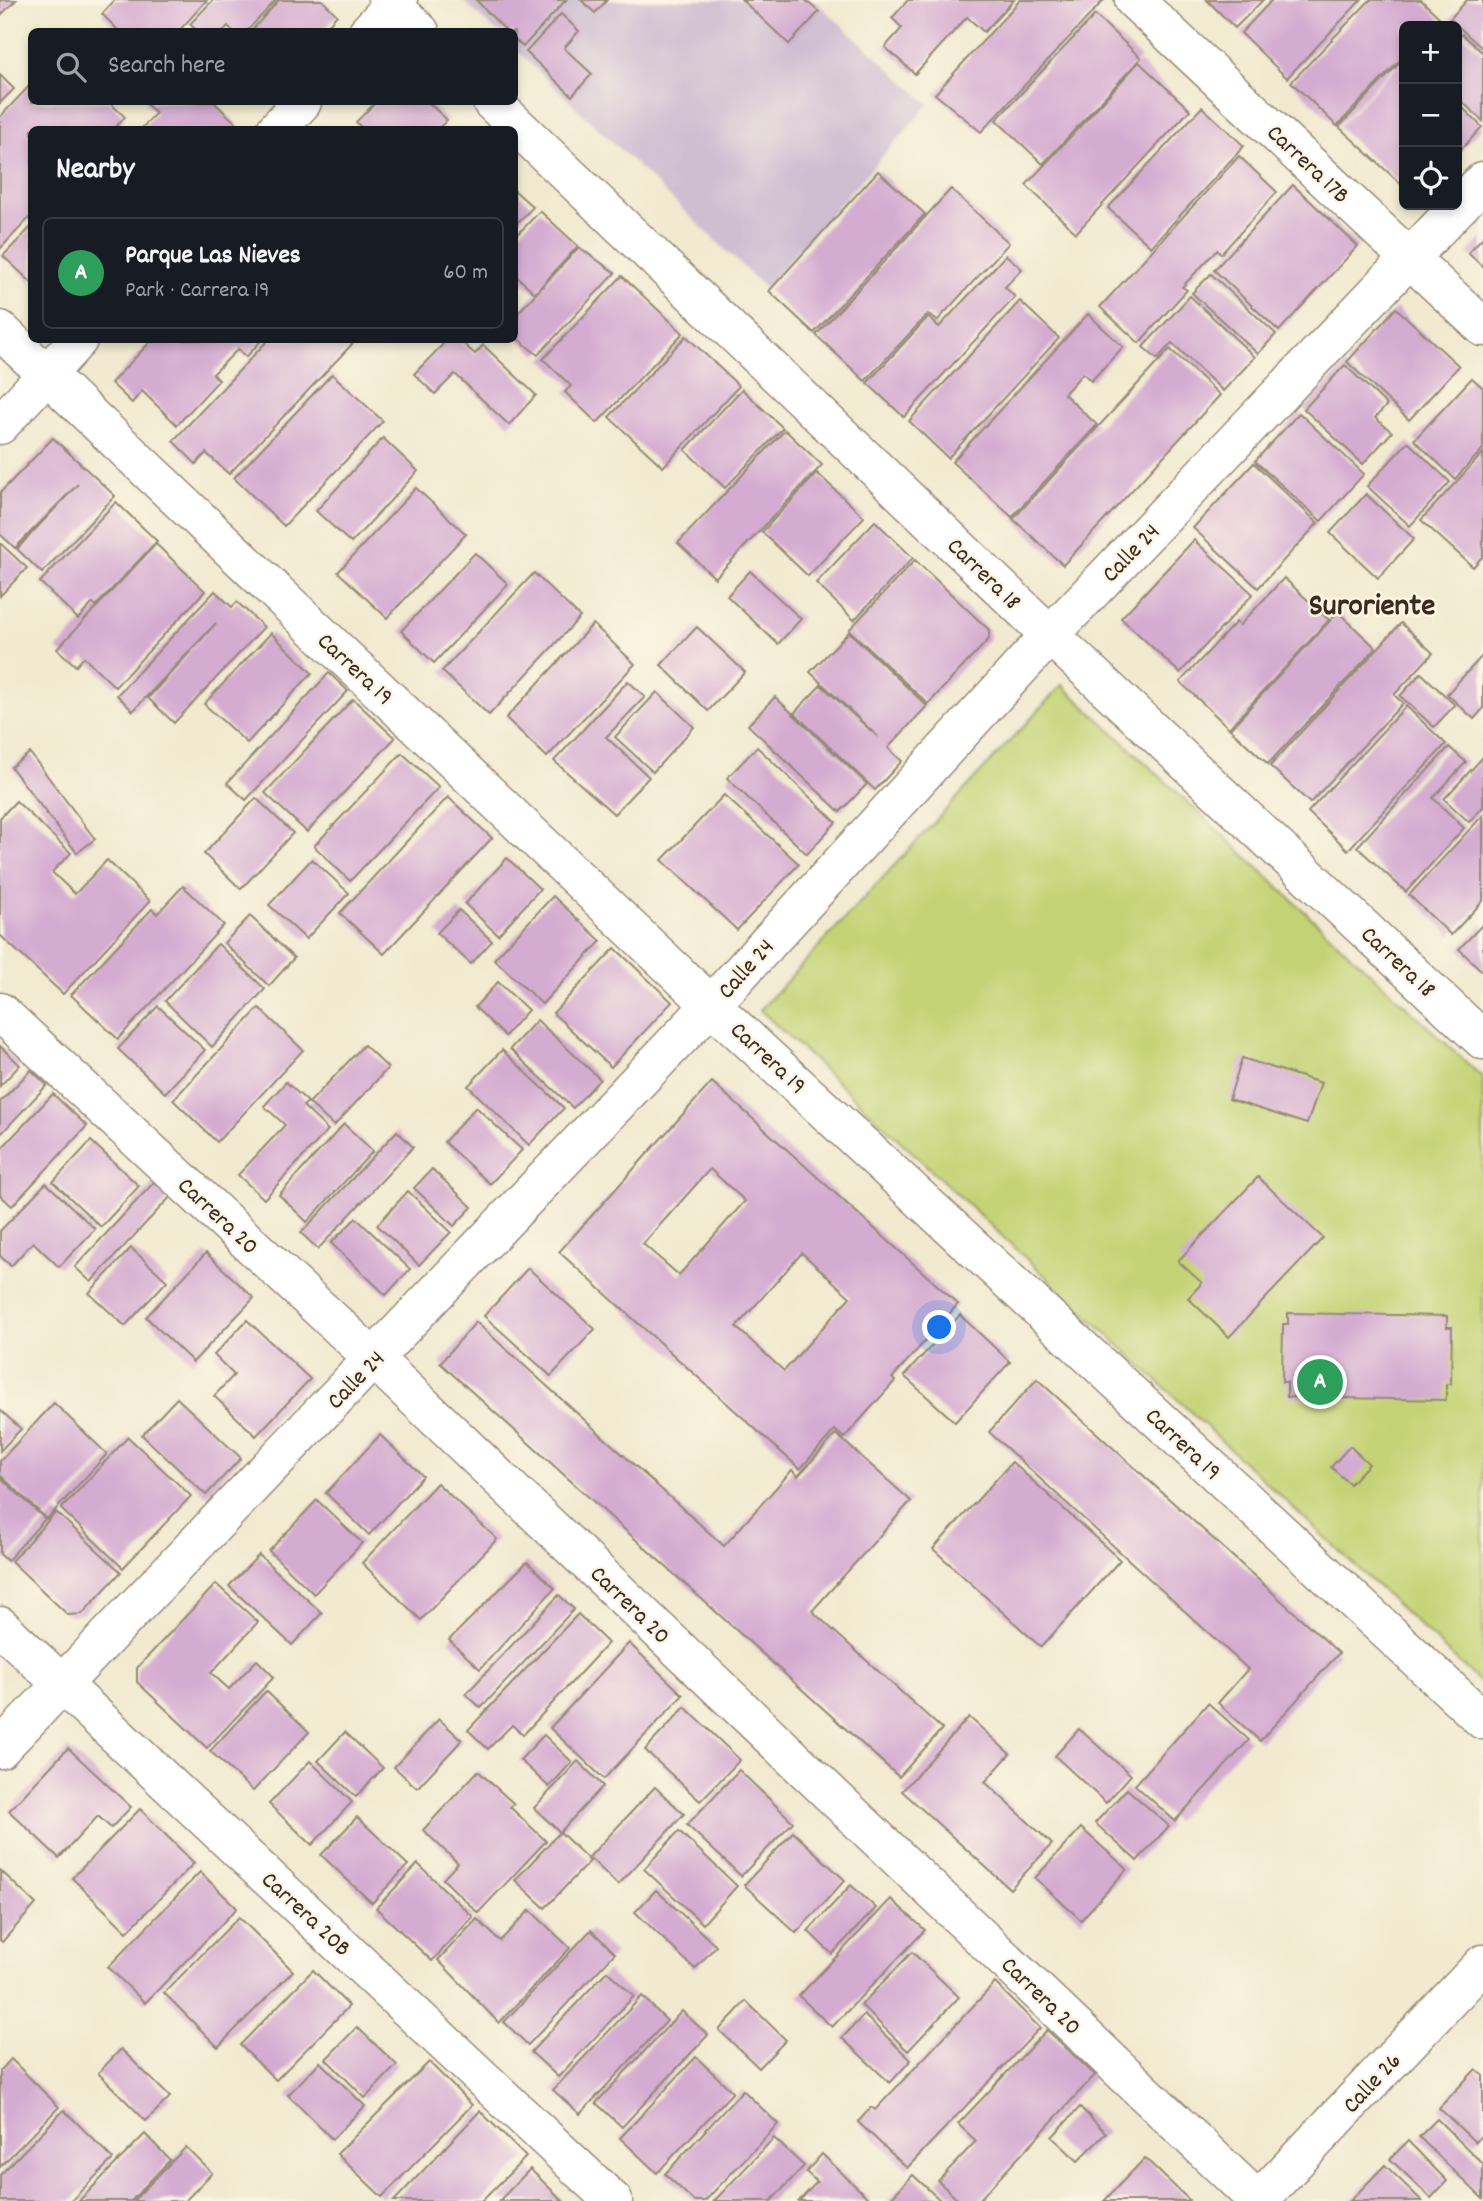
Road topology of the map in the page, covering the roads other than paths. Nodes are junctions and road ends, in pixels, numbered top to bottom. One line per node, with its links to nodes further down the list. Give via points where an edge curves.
1 (1134, 0): 10 (street, Carrera 17B)
2 (386, 9): 3 (street)
3 (413, 28)
4 (299, 105): 6 (street)
5 (495, 105): 7 (street, Carrera 18)
6 (280, 126)
7 (517, 126)
8 (518, 127): 16 (street, Carrera 18)
9 (1483, 181): 10 (street, Calle 24)
10 (1411, 258): 11 (street, Carrera 17B); 16 (street, Calle 24)
11 (1483, 327)
12 (0, 330): 14 (street, Carrera 19)
13 (75, 343): 14 (street)
14 (46, 374): 15 (street); 17 (street, Carrera 19)
15 (0, 425)
16 (1050, 635): 17 (street, Calle 24); 19 (street, Carrera 18)
17 (712, 1004): 20 (street, Calle 24); 23 (street, Carrera 19)
18 (0, 1012): 20 (street, Carrera 20)
19 (1483, 1040)
20 (374, 1359): 22 (street, Calle 24); 27 (street, Carrera 20)
21 (0, 1626): 22 (street, Carrera 20B)
22 (62, 1684): 24 (street, Calle 24); 26 (street, Carrera 20B)
23 (1483, 1720)
24 (0, 1749)
25 (1483, 1964): 27 (street, Calle 26)
26 (613, 2201)
27 (1258, 2201)

